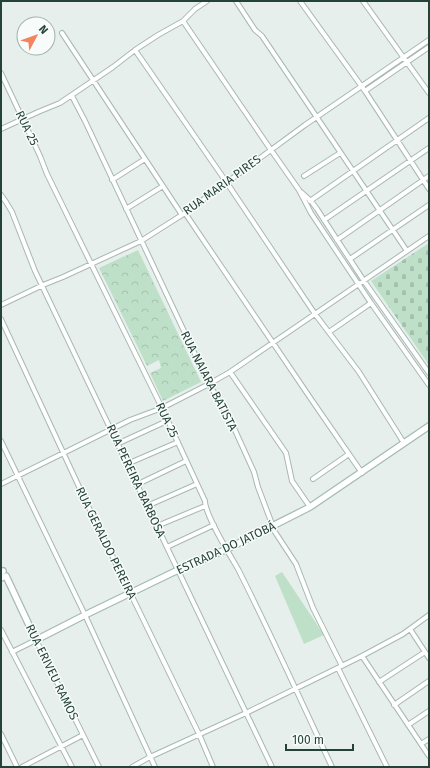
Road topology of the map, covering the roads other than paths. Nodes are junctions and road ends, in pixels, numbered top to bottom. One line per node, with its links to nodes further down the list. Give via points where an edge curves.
1 (207, 1): 5 (street)
2 (236, 1): 18 (street)
3 (300, 1): 14 (street)
4 (363, 1): 10 (street)
5 (183, 21): 9 (street); 24 (street)
6 (62, 33): 13 (street)
7 (429, 40): 10 (street, RUA MARIA PIRES)
8 (429, 47): 11 (street)
9 (135, 50): 13 (street); 33 (street)
10 (403, 58): 11 (street); 14 (street, RUA MARIA PIRES)
11 (407, 62): 15 (street); 16 (street)
12 (1, 74): 19 (street, RUA 25)
13 (93, 81): 17 (street); 26 (street)
14 (362, 87): 15 (street); 18 (street, RUA MARIA PIRES)
15 (365, 91): 22 (street)
16 (429, 92)
17 (72, 96): 19 (street); 31 (street, RUA NAIARA BATISTA)
18 (317, 117): 24 (street, RUA MARIA PIRES); 25 (street)
19 (22, 118): 21 (street); 52 (street, RUA 25)
20 (429, 118): 22 (street)
21 (1, 129)
22 (397, 141): 27 (street); 28 (street)
23 (429, 148): 27 (street)
24 (270, 150): 33 (street, RUA MARIA PIRES); 36 (street)
25 (340, 152): 28 (street); 29 (street)
26 (145, 159): 31 (street); 34 (street)
27 (411, 161): 32 (street); 37 (street)
28 (352, 171): 37 (street); 39 (street)
29 (304, 176)
30 (429, 176): 32 (street)
31 (112, 180): 42 (street, RUA NAIARA BATISTA)
32 (423, 180): 35 (street); 43 (street)
33 (227, 183): 44 (street, RUA MARIA PIRES); 57 (street)
34 (163, 186): 42 (street); 44 (street)
35 (429, 189)
36 (299, 190): 39 (street); 40 (street)
37 (366, 191): 43 (street); 45 (street)
38 (1, 196): 54 (street, RUA PEREIRA BARBOSA, via 9,206)
39 (311, 200): 40 (street); 45 (street)
40 (306, 203): 53 (street)
41 (429, 205): 46 (street)
42 (126, 209): 49 (street, RUA NAIARA BATISTA)
43 (379, 211): 46 (street); 48 (street)
44 (184, 214): 49 (street, RUA MARIA PIRES); 60 (street)
45 (324, 220): 48 (street)
46 (392, 230): 50 (street); 51 (street)
47 (429, 236): 50 (street)
48 (338, 240): 51 (street)
49 (141, 242): 52 (street, RUA MARIA PIRES); 63 (street, RUA NAIARA BATISTA)
50 (407, 251): 53 (street)
51 (350, 259): 53 (street)
52 (92, 264): 54 (street, RUA MARIA PIRES); 65 (street, RUA 25)
53 (362, 282): 55 (street); 57 (street); 62 (street)
54 (43, 285): 56 (street, RUA MARIA PIRES); 68 (street, RUA PEREIRA BARBOSA)
55 (371, 302): 59 (street); 64 (street)
56 (1, 305)
57 (315, 314): 59 (street); 60 (street)
58 (1, 319): 73 (street, RUA GERALDO PEREIRA)
59 (329, 332): 72 (street, via 359,372)
60 (273, 343): 61 (street); 74 (street)
61 (230, 372): 63 (street); 85 (street, via 286,454 292,481)
62 (429, 373)
63 (209, 384): 65 (street); 88 (street, RUA NAIARA BATISTA, via 251,464)
64 (429, 385)
65 (162, 408): 66 (street, RUA 25); 68 (street)
66 (167, 421): 70 (street, RUA 25); 71 (street)
67 (429, 426): 72 (street, ESTRADA DO JATOBÁ)
68 (111, 430): 71 (street, RUA PEREIRA BARBOSA); 73 (street)
69 (1, 441): 78 (street)
70 (178, 442): 75 (street, RUA 25); 76 (street)
71 (117, 444): 76 (street, RUA PEREIRA BARBOSA)
72 (404, 444): 77 (street, ESTRADA DO JATOBÁ)
73 (63, 453): 78 (street); 93 (street, RUA GERALDO PEREIRA)
74 (349, 454): 77 (street); 79 (street)
75 (186, 461): 81 (street, RUA 25); 82 (street)
76 (127, 464): 82 (street, RUA PEREIRA BARBOSA)
77 (362, 473): 85 (street, ESTRADA DO JATOBÁ)
78 (18, 476): 80 (street); 94 (street)
79 (313, 479)
80 (1, 484)
81 (197, 484): 83 (street); 84 (street, RUA 25)
82 (136, 485): 83 (street, RUA PEREIRA BARBOSA)
83 (147, 506): 87 (street, RUA PEREIRA BARBOSA)
84 (205, 506): 86 (street, RUA 25); 87 (street)
85 (310, 507): 88 (street, ESTRADA DO JATOBÁ)
86 (214, 525): 89 (street); 90 (street, RUA 25)
87 (157, 526): 89 (street, RUA PEREIRA BARBOSA)
88 (273, 526): 90 (street, ESTRADA DO JATOBÁ); 103 (street, RUA NAIARA BATISTA, via 296,564)
89 (167, 547): 91 (street, RUA PEREIRA BARBOSA)
90 (227, 549): 91 (street, ESTRADA DO JATOBÁ); 106 (street, RUA 25)
91 (178, 570): 93 (street, ESTRADA DO JATOBÁ); 109 (street, RUA PEREIRA BARBOSA)
92 (2, 572): 98 (street, RUA ERIVEU RAMOS)
93 (131, 593): 94 (street, ESTRADA DO JATOBÁ); 112 (street, RUA GERALDO PEREIRA)
94 (85, 615): 98 (street, ESTRADA DO JATOBÁ); 118 (street)
95 (429, 616): 96 (street)
96 (410, 629): 100 (street); 101 (street)
97 (1, 630): 99 (street)
98 (36, 640): 99 (street, ESTRADA DO JATOBÁ); 113 (street, RUA ERIVEU RAMOS)
99 (12, 652): 116 (street)
100 (425, 652): 102 (street); 105 (street)
101 (362, 656): 103 (street); 105 (street)
102 (429, 658)
103 (340, 667): 106 (street); 128 (street, RUA NAIARA BATISTA)
104 (429, 681): 107 (street)
105 (379, 682): 107 (street)
106 (296, 689): 109 (street); 127 (street, RUA 25)
107 (394, 705): 110 (street)
108 (429, 711): 110 (street)
109 (246, 713): 112 (street); 126 (street, RUA PEREIRA BARBOSA)
110 (408, 725): 115 (street)
111 (1, 734): 119 (street)
112 (199, 734): 118 (street); 125 (street, RUA GERALDO PEREIRA)
113 (83, 735): 116 (street); 122 (street, RUA ERIVEU RAMOS)
114 (429, 739): 115 (street)
115 (421, 744): 117 (street)
116 (62, 746): 120 (street); 121 (street)
117 (429, 756)
118 (150, 757): 123 (street); 124 (street)
119 (17, 767)
120 (22, 767)
121 (72, 767)
122 (99, 767)
123 (132, 767)
124 (155, 767)
125 (213, 767)
126 (272, 767)
127 (332, 767)
128 (387, 767)

